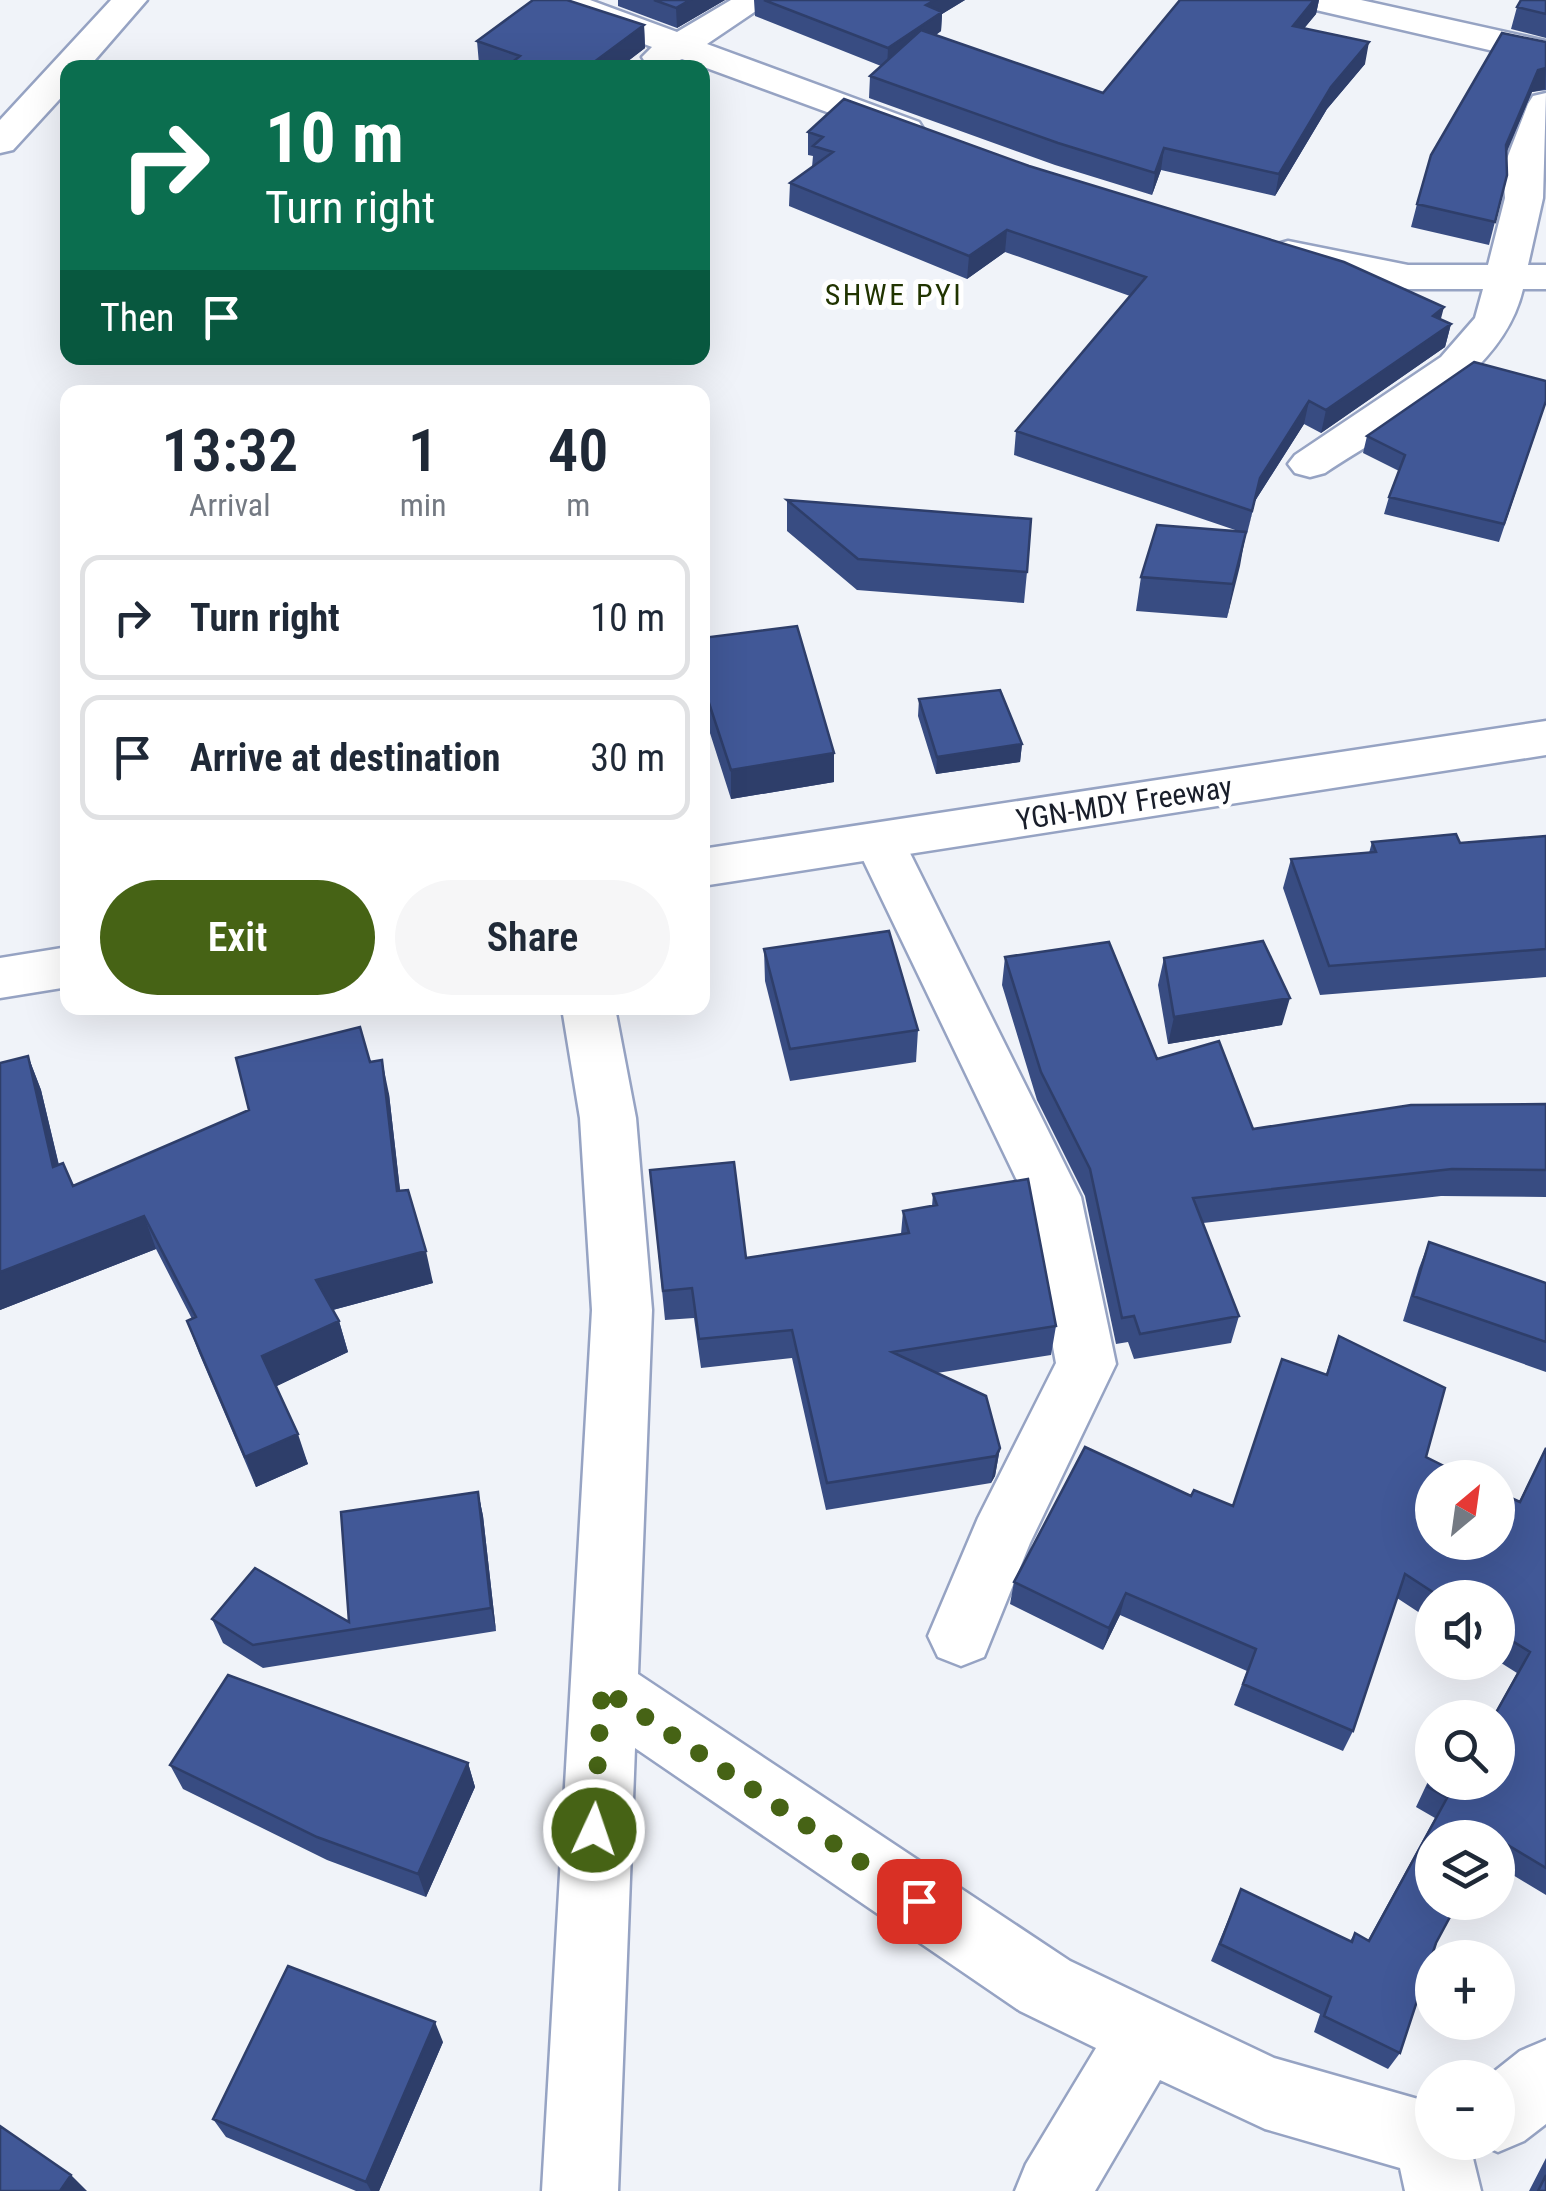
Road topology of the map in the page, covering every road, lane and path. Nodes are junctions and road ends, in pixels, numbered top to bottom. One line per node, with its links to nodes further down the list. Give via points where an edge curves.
1 (130, 0): 7 (street)
2 (558, 0): 5 (street)
3 (755, 0): 5 (street)
4 (1315, 0): 6 (street)
5 (680, 44): 8 (street); 11 (street)
6 (1546, 52)
7 (75, 60)
8 (657, 60)
9 (60, 77): 12 (street)
10 (1546, 104): 14 (street, via 1522,169 1524,198)
11 (936, 140)
12 (0, 142)
13 (1261, 246): 14 (street, via 1408,276)
14 (1505, 277): 15 (street); 16 (street, via 1494,321 1456,366)
15 (1546, 277)
16 (1310, 464)
17 (1546, 738): 18 (street, YGN-MDY Freeway)
18 (879, 841): 19 (street, YGN-MDY Freeway); 23 (street, via 1053,1196 1086,1364 1000,1538)
19 (710, 867)
20 (60, 968): 21 (street)
21 (0, 978)
22 (590, 1015): 24 (street, via 608,1118 622,1310)
23 (961, 1636)
24 (602, 1688): 25 (street, via 1046,1986); 30 (street)
25 (1145, 2035): 28 (street, via 1265,2092); 31 (street)
26 (1546, 2077): 27 (street)
27 (1515, 2102)
28 (1415, 2135)
29 (1437, 2160): 32 (street)
30 (580, 2191)
31 (1053, 2191)
32 (1444, 2191)

